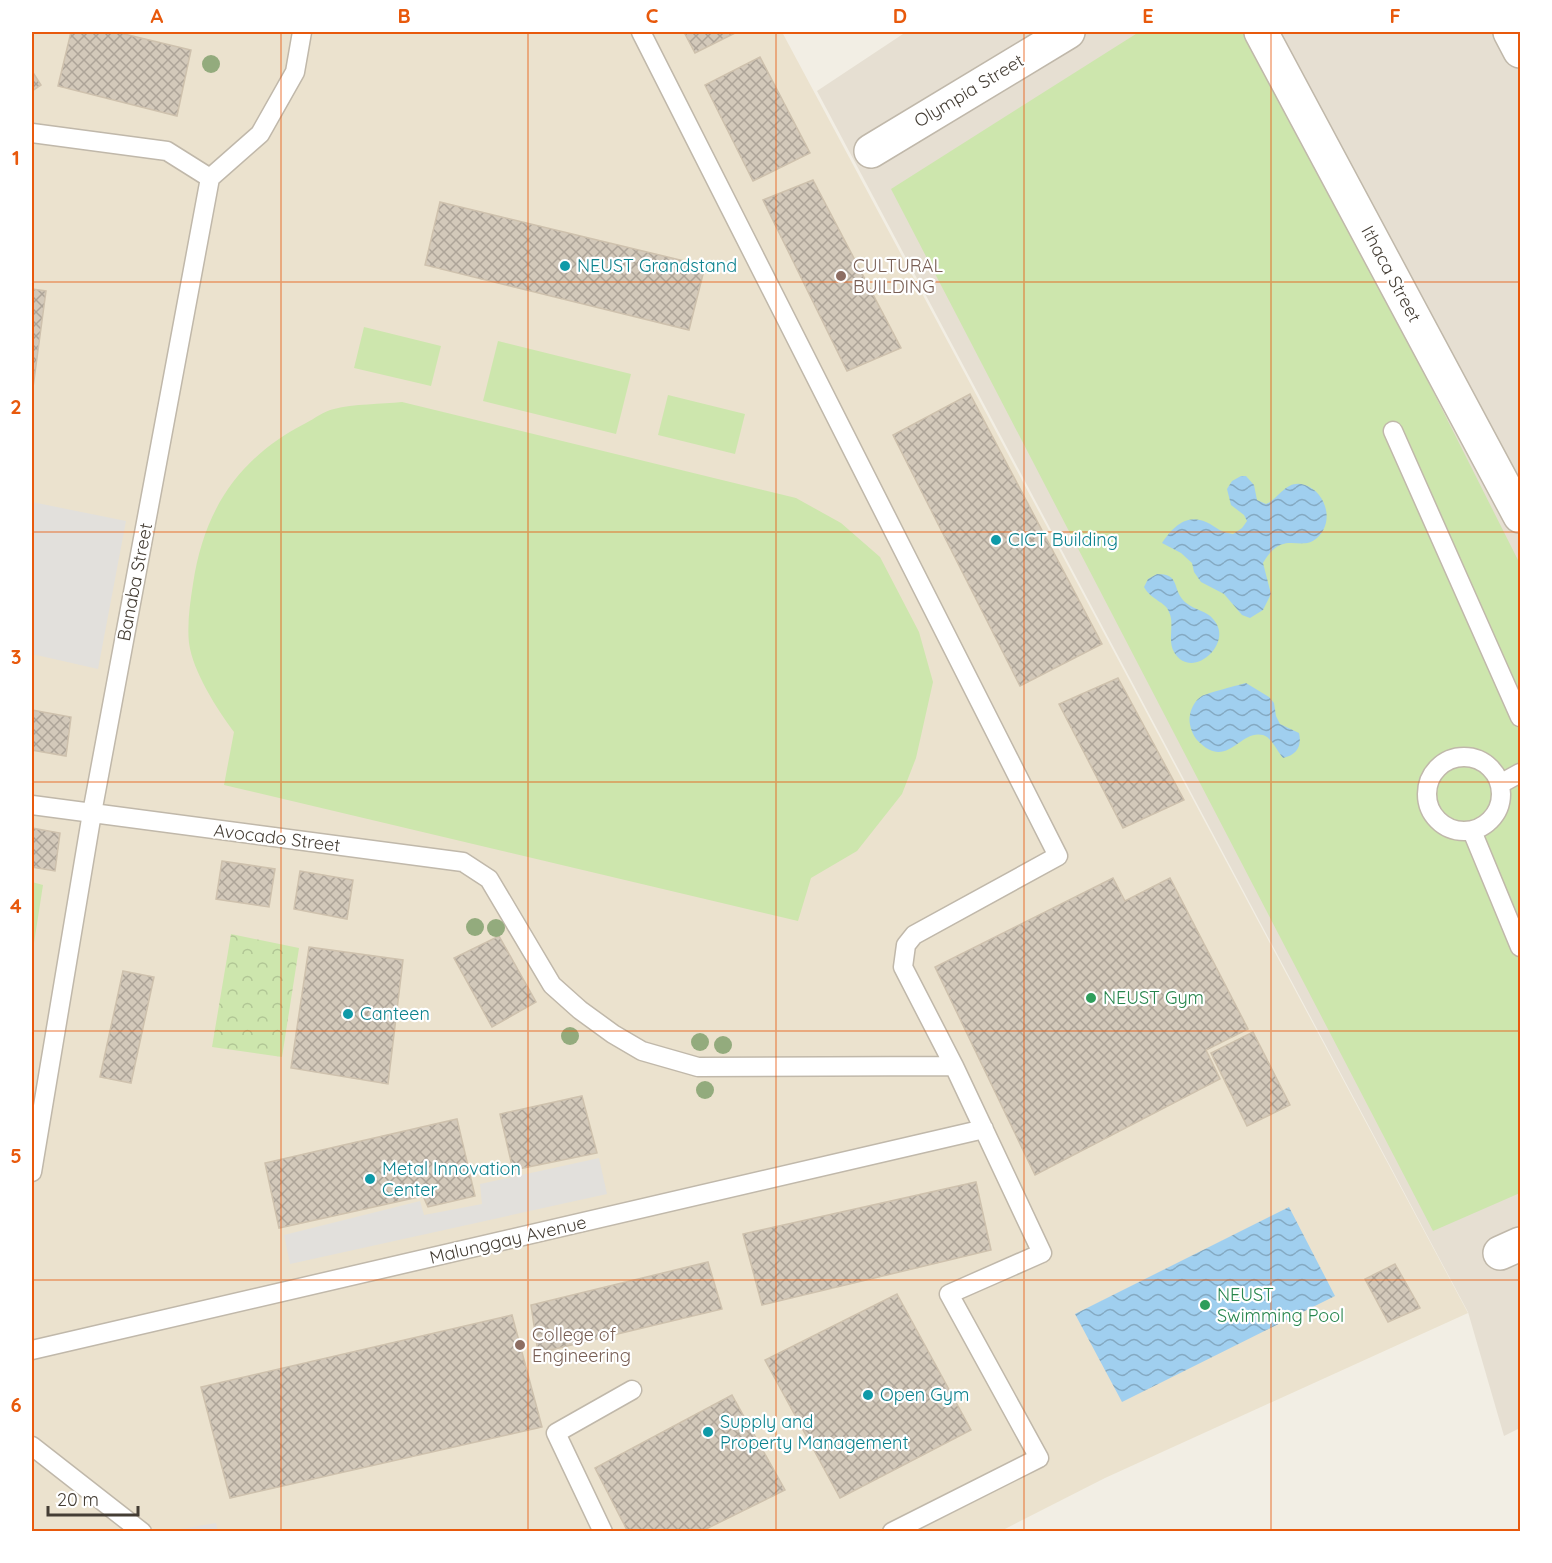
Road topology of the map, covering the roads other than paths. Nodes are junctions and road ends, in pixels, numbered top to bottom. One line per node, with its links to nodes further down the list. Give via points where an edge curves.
1 (302, 32): 9 (lane, via 295,72 260,134)
2 (641, 32): 19 (lane, via 1058,856 914,935 906,945 903,967)
3 (1068, 32): 8 (street, Olympia Street)
4 (1261, 32): 11 (street, Ithaca Street)
5 (1510, 32): 6 (street)
6 (1521, 51)
7 (32, 133): 9 (lane, via 167,151)
8 (871, 151)
9 (210, 178): 16 (lane, Banaba Street)
10 (1393, 431): 12 (lane)
11 (1521, 516)
12 (1521, 717)
13 (1521, 773): 14 (lane)
14 (1500, 784): 17 (lane, via 1498,808 1483,826); 17 (lane, via 1486,764 1462,756 1439,765 1431,775 1427,800 1438,821 1448,828)
15 (32, 805): 16 (lane, Avocado Street)
16 (92, 813): 19 (lane, Avocado Street, via 463,862 489,879 552,985 580,1010 642,1051 698,1067); 21 (lane, Banaba Street)
17 (1472, 831): 18 (lane)
18 (1521, 947)
19 (954, 1066): 20 (lane)
20 (984, 1129): 22 (lane, Malunggay Avenue); 27 (lane, via 1042,1253 949,1294 1039,1458)
21 (32, 1172)
22 (32, 1350)
23 (632, 1390): 26 (lane, via 556,1432)
24 (32, 1446): 25 (lane)
25 (141, 1532)
26 (603, 1532)
27 (892, 1532)

